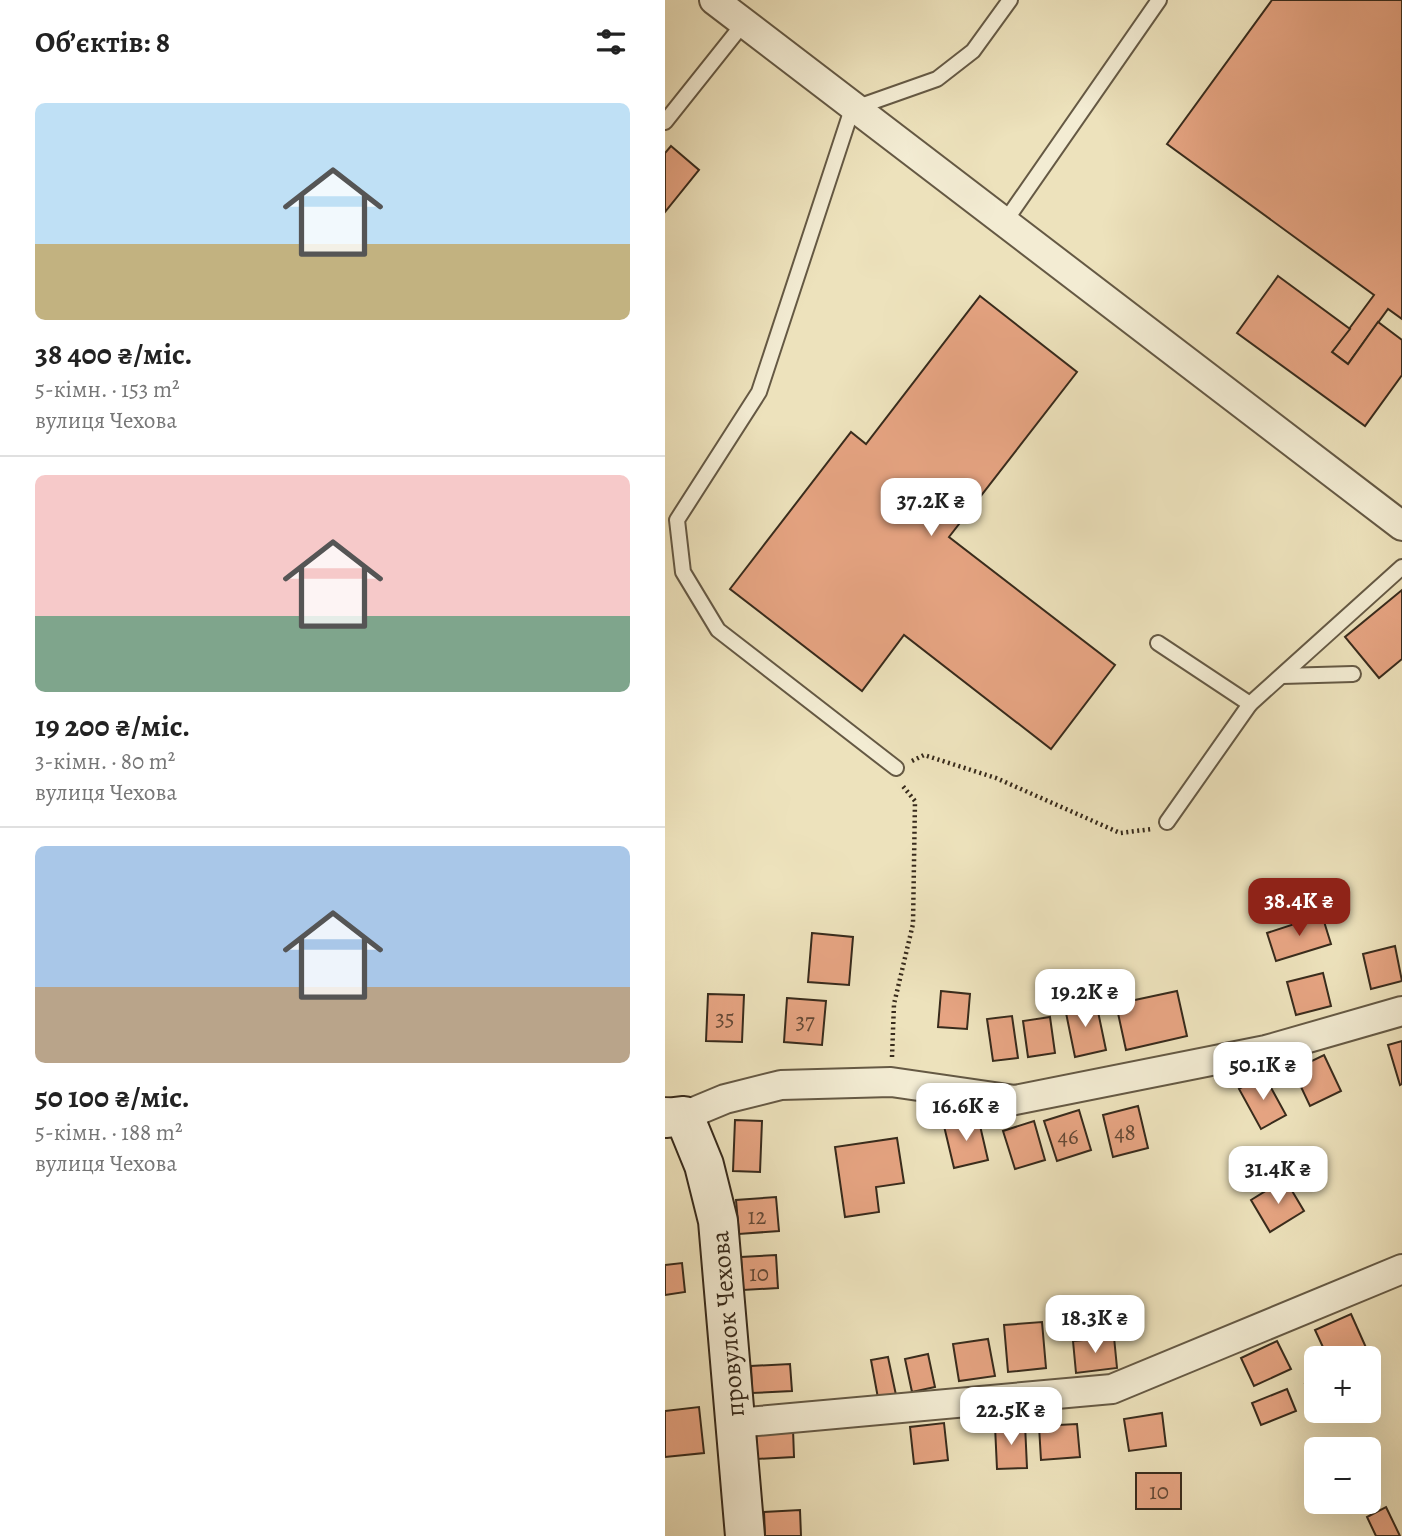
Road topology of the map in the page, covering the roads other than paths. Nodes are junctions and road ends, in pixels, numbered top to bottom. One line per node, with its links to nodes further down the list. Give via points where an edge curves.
1 (713, 0): 4 (street)
2 (1010, 0): 5 (lane, via 973,51 937,79)
3 (1159, 0): 7 (lane)
4 (743, 24): 5 (street); 6 (lane)
5 (852, 109): 7 (street); 14 (lane, via 759,393 677,520 683,572 719,630)
6 (665, 122)
7 (1004, 223): 8 (street)
8 (1402, 526)
9 (1402, 567): 12 (lane)
10 (1158, 643): 13 (lane)
11 (1353, 674): 12 (lane)
12 (1282, 676): 13 (lane)
13 (1250, 704): 15 (lane)
14 (896, 768)
15 (1167, 822)
16 (1402, 1012): 17 (street, via 1266,1050 1016,1100 891,1082 781,1085)
17 (671, 1115): 19 (main road, провулок Чехова, via 703,1166 718,1221)
18 (1402, 1269): 19 (street, via 1112,1390)
19 (736, 1423): 20 (main road, провулок Чехова)
20 (745, 1536)

